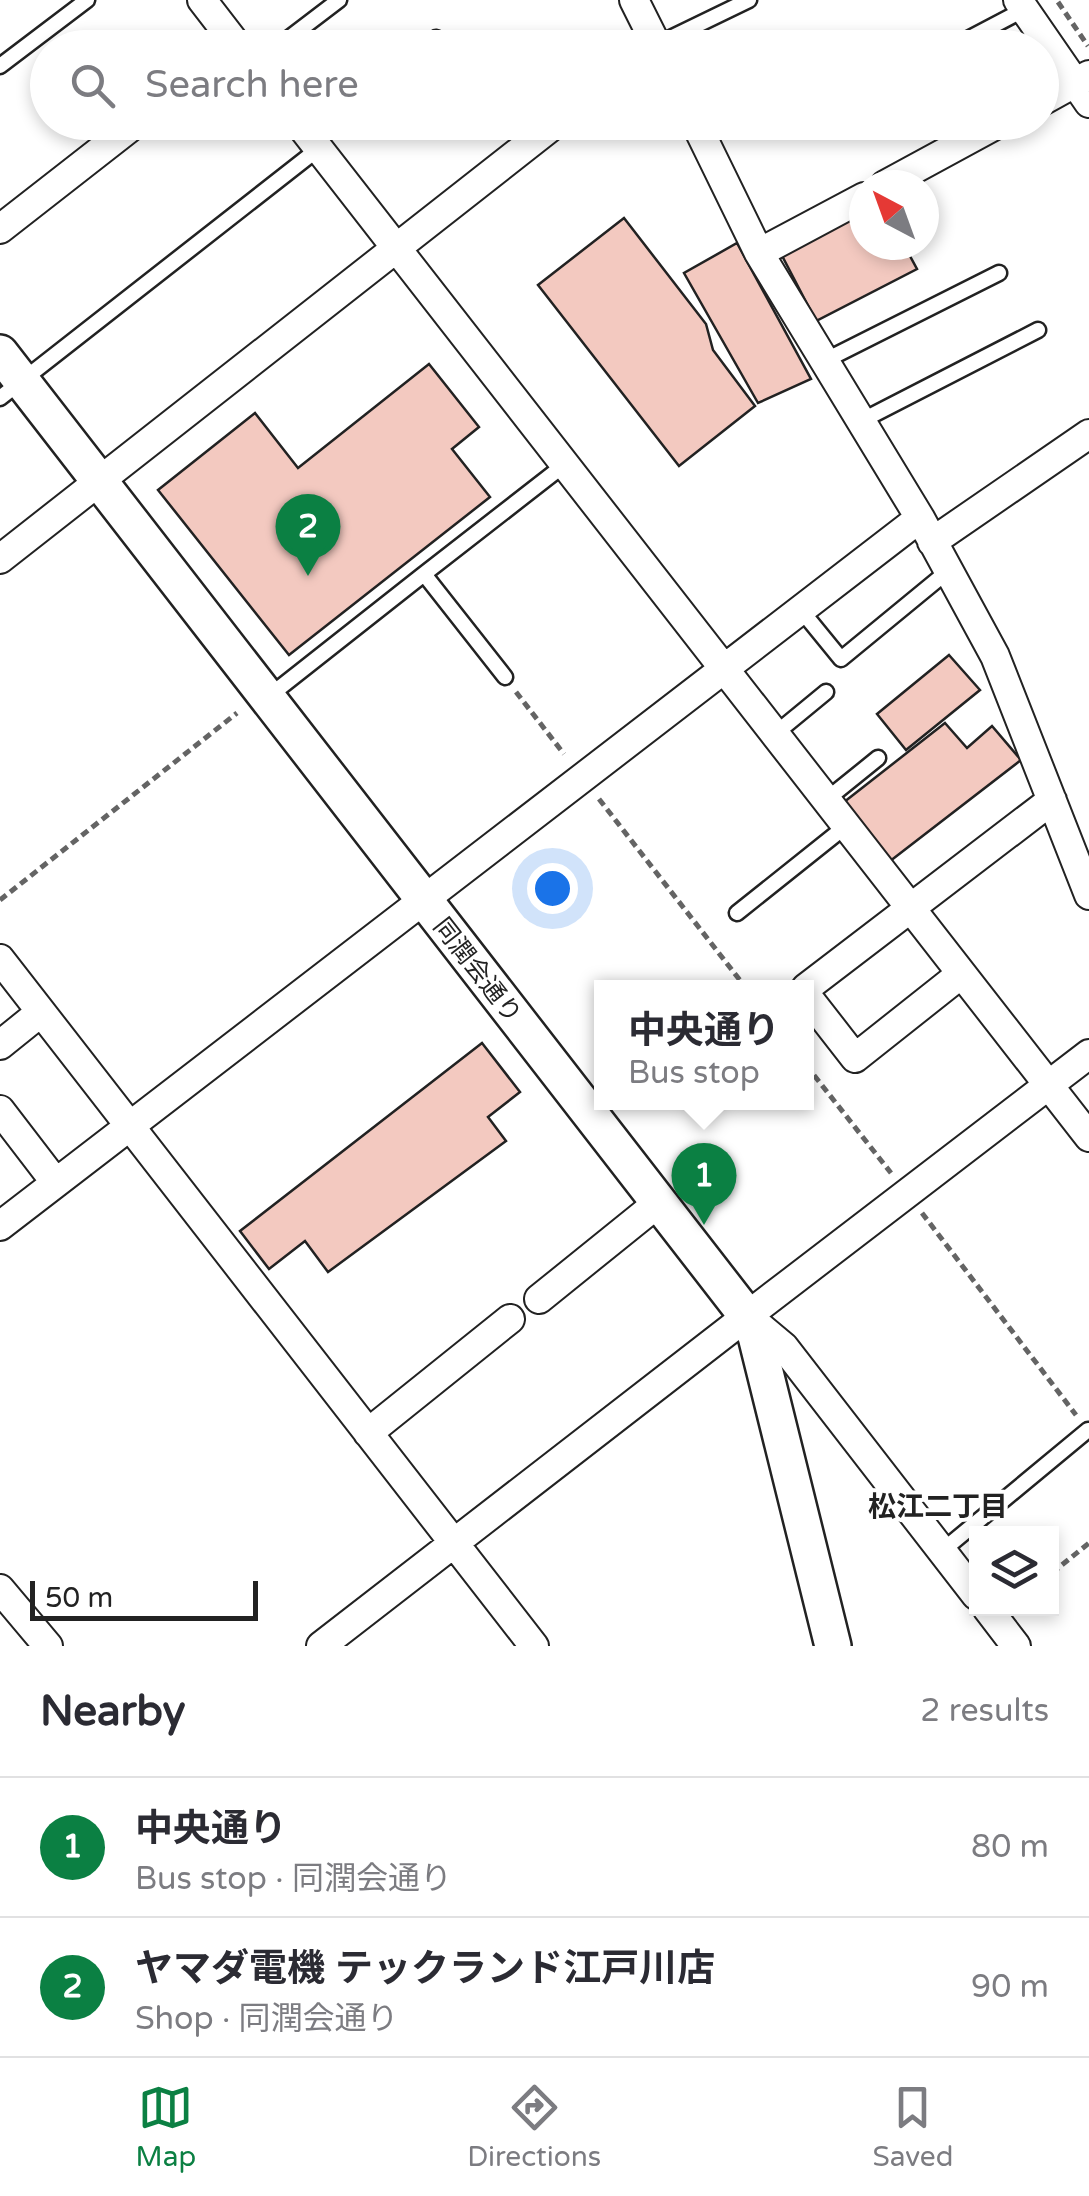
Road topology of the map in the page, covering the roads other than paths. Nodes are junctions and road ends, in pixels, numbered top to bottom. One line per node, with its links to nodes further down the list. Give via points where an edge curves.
1 (86, 0): 7 (lane)
2 (202, 0): 8 (street)
3 (339, 0): 9 (lane)
4 (634, 0): 10 (street)
5 (749, 0): 11 (lane)
6 (1022, 5): 12 (lane); 13 (street)
7 (47, 30)
8 (225, 30)
9 (300, 30)
10 (648, 30)
11 (690, 30)
12 (981, 30)
13 (1041, 30)
14 (30, 43): 16 (lane)
15 (1059, 54): 17 (street)
16 (0, 66)
17 (1084, 87): 18 (street)
18 (1059, 95)
19 (114, 140): 27 (street)
20 (304, 140): 34 (lane)
21 (319, 140): 28 (street)
22 (535, 140): 28 (street)
23 (703, 140): 29 (street)
24 (968, 140): 25 (street)
25 (913, 170)
26 (849, 204): 29 (street)
27 (0, 229)
28 (397, 249): 37 (street); 38 (street)
29 (759, 254): 33 (street)
30 (998, 272): 33 (lane)
31 (1038, 330): 35 (lane)
32 (0, 353): 34 (street, 同潤会通り)
33 (824, 361): 35 (street)
34 (11, 390): 38 (street, 同潤会通り)
35 (861, 421): 39 (street)
36 (1089, 434): 39 (street)
37 (564, 464): 42 (lane); 44 (street)
38 (100, 482): 40 (street); 47 (street, 同潤会通り)
39 (926, 530): 41 (street); 43 (street)
40 (0, 559)
41 (948, 571): 43 (lane, via 842,659); 51 (street, via 995,656)
42 (424, 574): 45 (lane); 47 (lane)
43 (801, 610): 44 (street)
44 (724, 669): 48 (street); 54 (street)
45 (505, 678)
46 (826, 692): 48 (lane)
47 (265, 696): 54 (street, 同潤会通り)
48 (775, 734): 50 (street)
49 (878, 758): 50 (lane)
50 (826, 800): 52 (street)
51 (1052, 800): 53 (street, via 1074,840); 55 (street)
52 (846, 826): 55 (street); 56 (lane)
53 (1089, 894)
54 (424, 900): 66 (street); 69 (street, 同潤会通り)
55 (910, 907): 58 (street); 59 (street)
56 (737, 913)
57 (0, 960): 61 (street)
58 (961, 974): 60 (street, via 856,1058); 64 (street)
59 (814, 985)
60 (814, 1002)
61 (40, 1012): 62 (street); 66 (street)
62 (0, 1044)
63 (1089, 1054): 64 (street)
64 (1048, 1084): 67 (street); 72 (street)
65 (0, 1110): 68 (street)
66 (130, 1126): 68 (street); 75 (street)
67 (1089, 1138)
68 (56, 1182): 70 (street)
69 (658, 1202): 71 (street); 72 (street, 同潤会通り)
70 (0, 1226)
71 (540, 1299)
72 (747, 1316): 76 (street); 77 (street, via 784,1347); 84 (street, 同潤会通り)
73 (510, 1319): 75 (street)
74 (1087, 1425): 77 (lane)
75 (368, 1433): 76 (street)
76 (454, 1544): 82 (street); 83 (street)
77 (942, 1551): 78 (street)
78 (969, 1586)
79 (0, 1589): 81 (street)
80 (993, 1616): 85 (street)
81 (48, 1646)
82 (321, 1646)
83 (534, 1646)
84 (833, 1646)
85 (1016, 1646)

